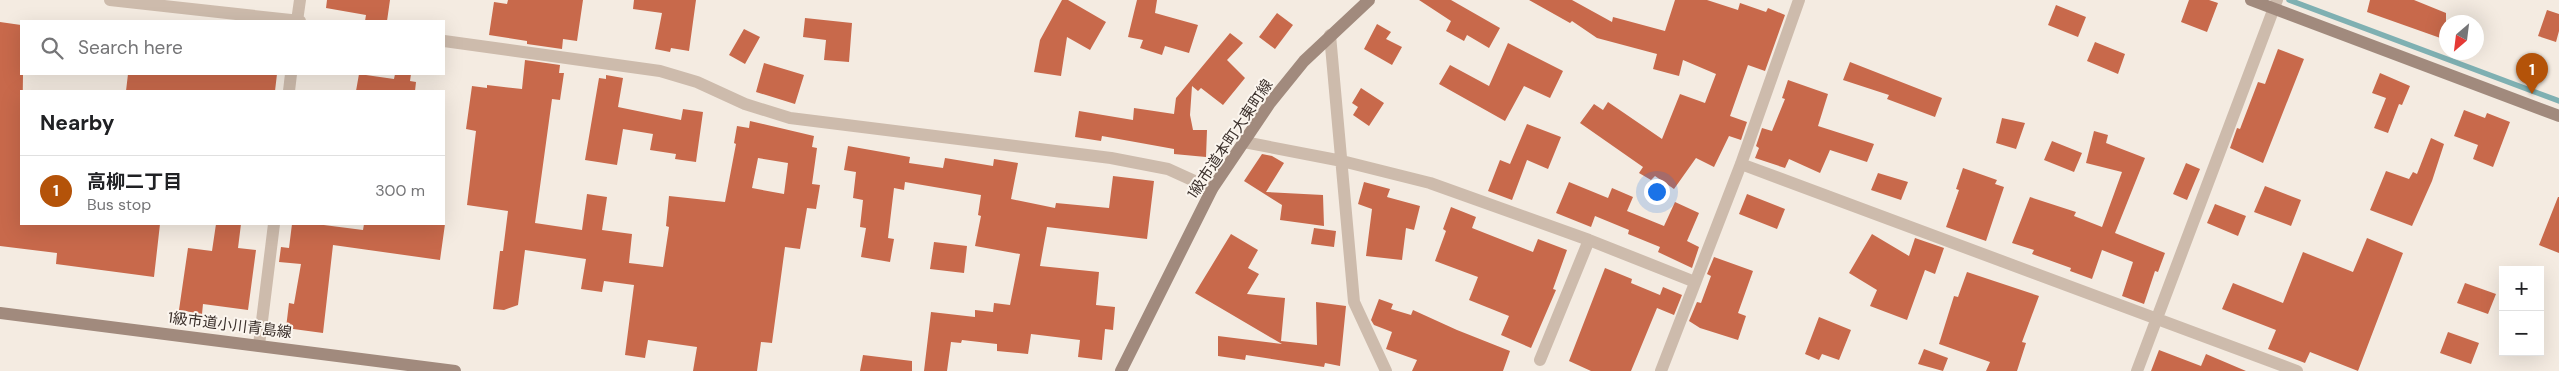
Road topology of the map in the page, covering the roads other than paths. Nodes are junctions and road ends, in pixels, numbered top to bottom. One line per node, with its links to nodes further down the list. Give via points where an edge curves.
1 (110, 0): 7 (street)
2 (300, 0): 8 (street)
3 (1369, 0): 9 (street, 1級市道本町大東町線)
4 (1799, 0): 16 (street)
5 (2251, 0): 6 (street)
6 (2276, 4): 13 (street); 22 (street)
7 (289, 20)
8 (298, 20)
9 (1330, 35): 14 (street, 1級市道本町大東町線, via 1270,103); 15 (street)
10 (445, 41): 17 (street, via 660,72 697,82 745,104 790,118 1111,158 1159,167)
11 (291, 75): 12 (street)
12 (289, 90)
13 (2559, 116)
14 (1244, 142): 15 (street); 17 (street, 1級市道本町大東町線)
15 (1342, 161): 19 (street, via 1430,183); 27 (street, via 1354,302)
16 (1741, 164): 20 (street); 22 (street)
17 (1212, 189): 26 (street, 1級市道本町大東町線)
18 (274, 225): 23 (street)
19 (1589, 240): 20 (street); 24 (street)
20 (1695, 282): 28 (street)
21 (0, 313): 23 (street, 1級市道小川青島線)
22 (2157, 318): 29 (street); 30 (street)
23 (259, 345): 25 (street, 1級市道小川青島線)
24 (1540, 360)
25 (455, 371)
26 (1121, 371)
27 (1386, 371)
28 (1661, 371)
29 (2137, 371)
30 (2297, 371)

